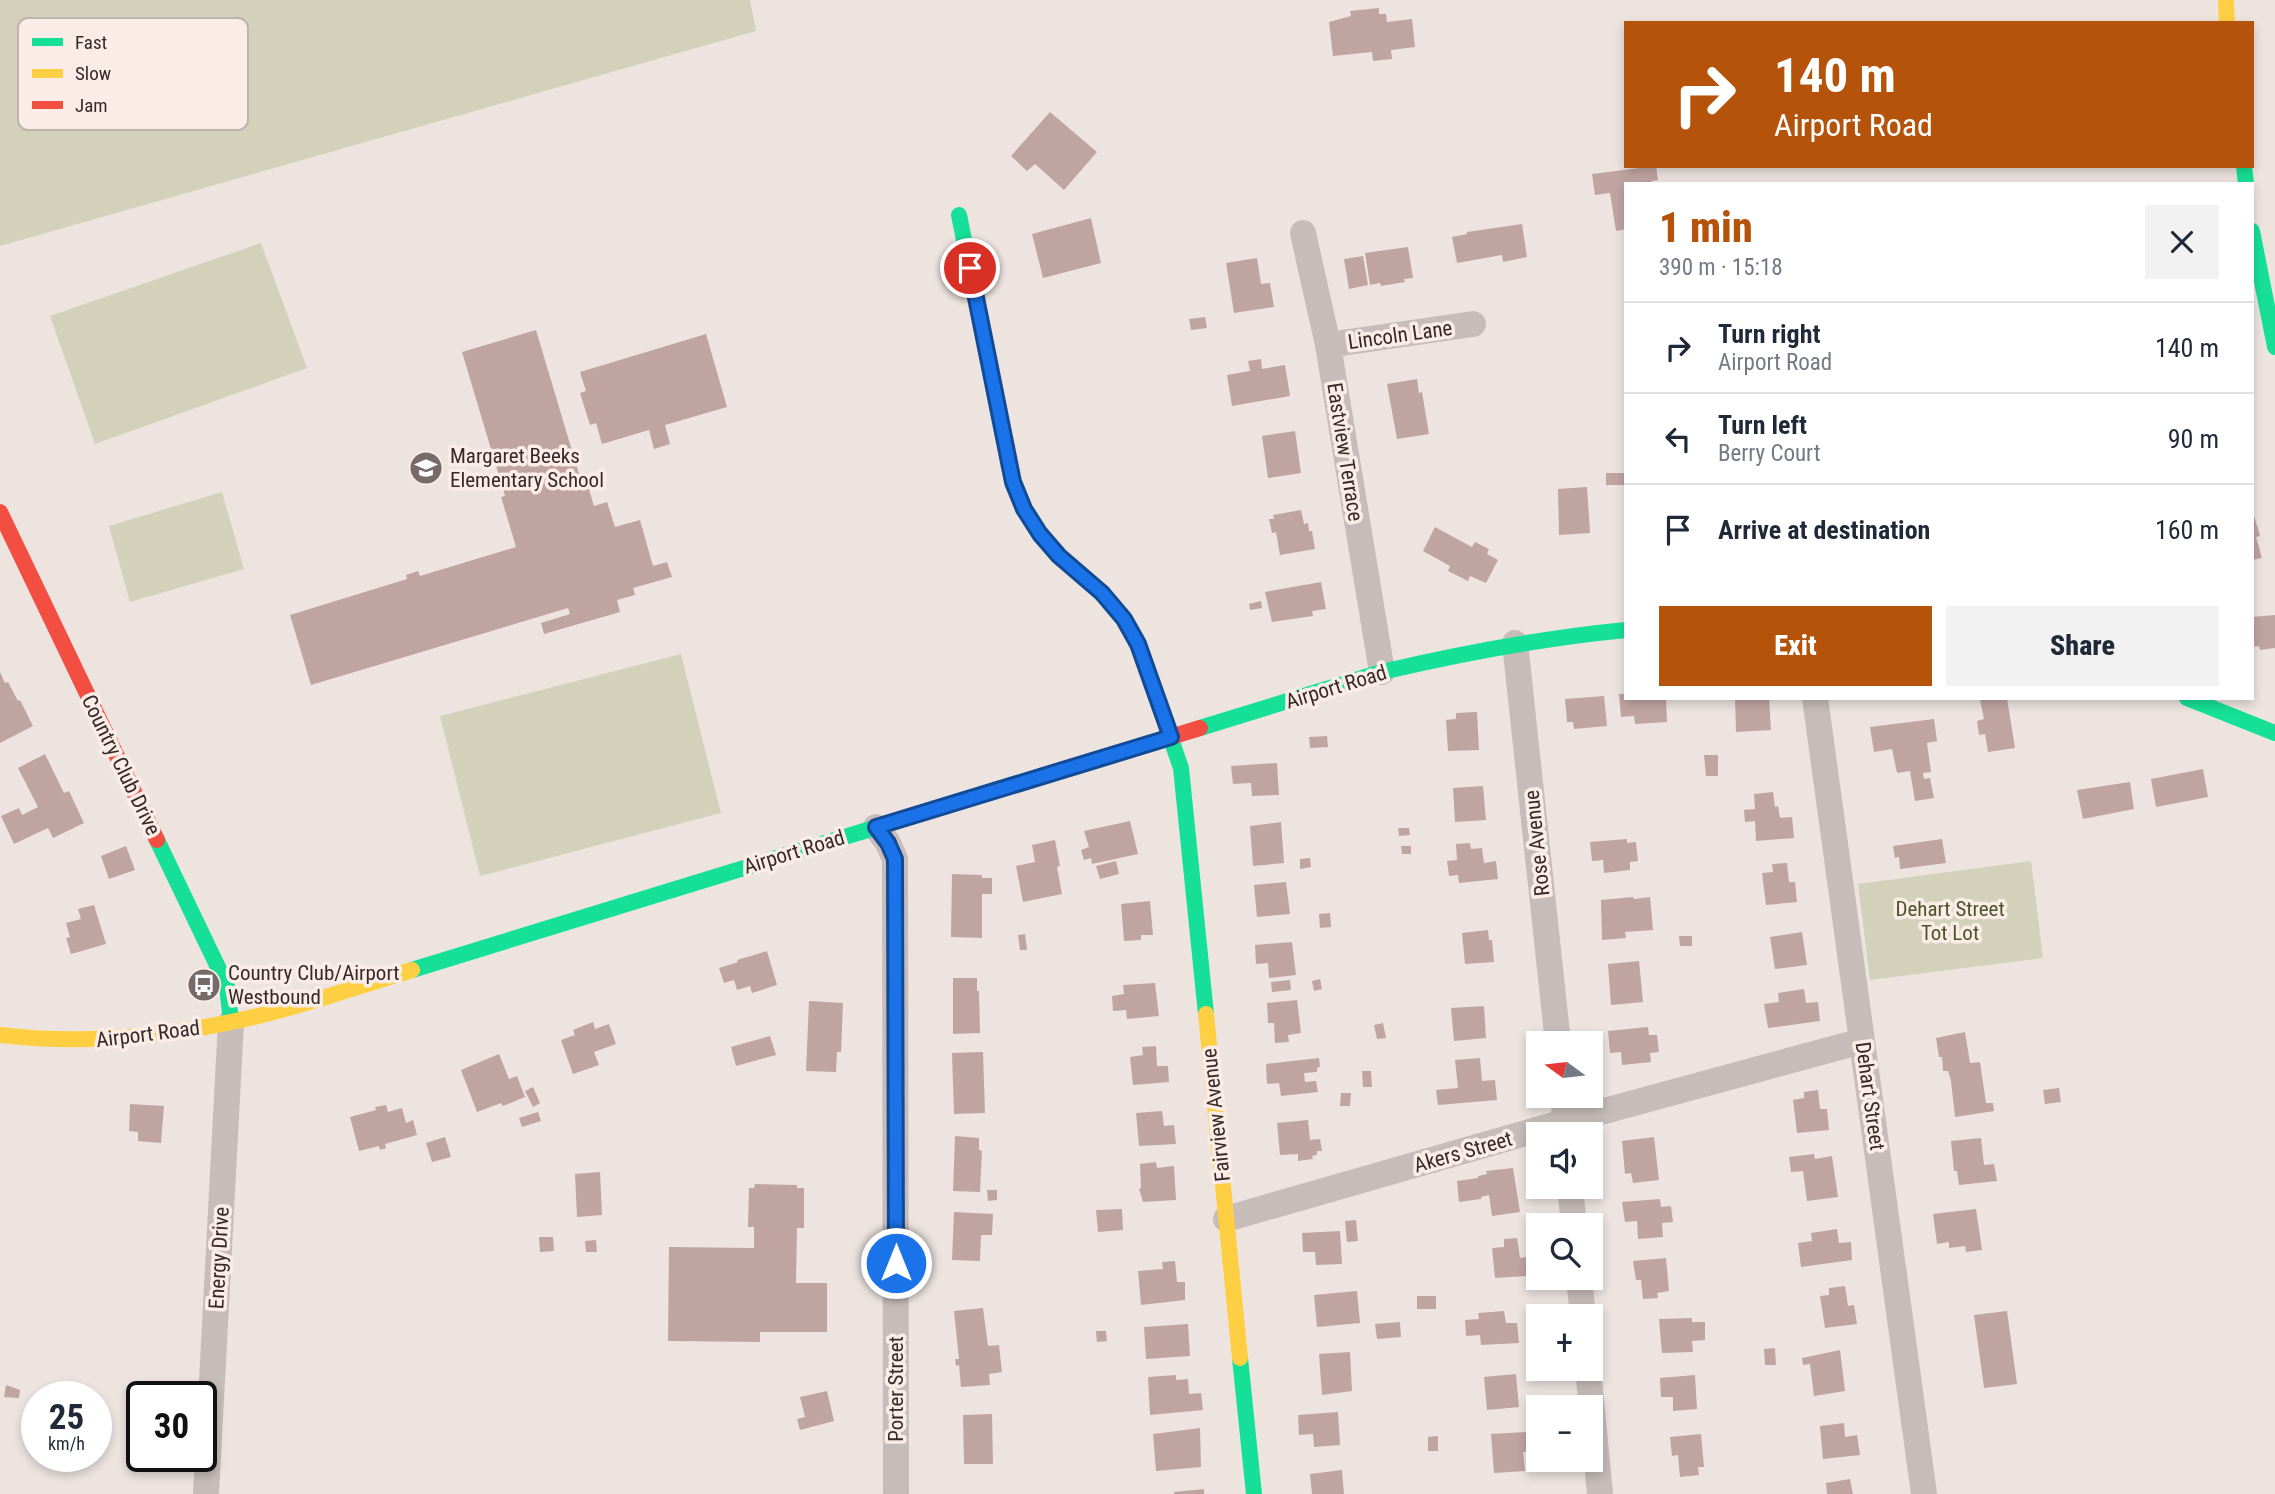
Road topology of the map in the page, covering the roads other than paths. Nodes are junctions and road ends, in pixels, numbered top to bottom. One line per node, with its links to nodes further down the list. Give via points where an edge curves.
1 (2226, 0): 2 (street)
2 (2227, 21)
3 (959, 215): 16 (street, Fairview Avenue, via 1013,482 1024,509 1046,541 1124,619 1138,644)
4 (1303, 233): 7 (street, Eastview Terrace)
5 (2254, 242): 8 (street)
6 (1473, 324): 7 (street, Lincoln Lane)
7 (1328, 345): 12 (street, Eastview Terrace)
8 (2275, 347)
9 (0, 512): 18 (street, Country Club Drive, via 227,986)
10 (1624, 630): 11 (street, Airport Road)
11 (1515, 643): 12 (street, Airport Road); 19 (street, Rose Avenue)
12 (1382, 672): 16 (street, Airport Road)
13 (1815, 700): 21 (street, Dehart Street)
14 (2192, 700): 15 (street)
15 (2275, 733)
16 (1171, 737): 17 (street, Airport Road); 24 (street, Fairview Avenue, via 1181,768)
17 (876, 827): 18 (street, Airport Road); 27 (street, Porter Street, via 895,859)
18 (232, 1022): 20 (street, Airport Road, via 139,1038 84,1041); 26 (street, Energy Drive)
19 (1557, 1031)
20 (0, 1035)
21 (1862, 1041): 22 (street, Akers Street); 30 (street, Dehart Street)
22 (1585, 1122)
23 (1526, 1138): 24 (street, Akers Street)
24 (1226, 1219): 28 (street, Fairview Avenue)
25 (1589, 1381): 29 (street)
26 (206, 1494)
27 (896, 1494)
28 (1254, 1494)
29 (1600, 1494)
30 (1924, 1494)

